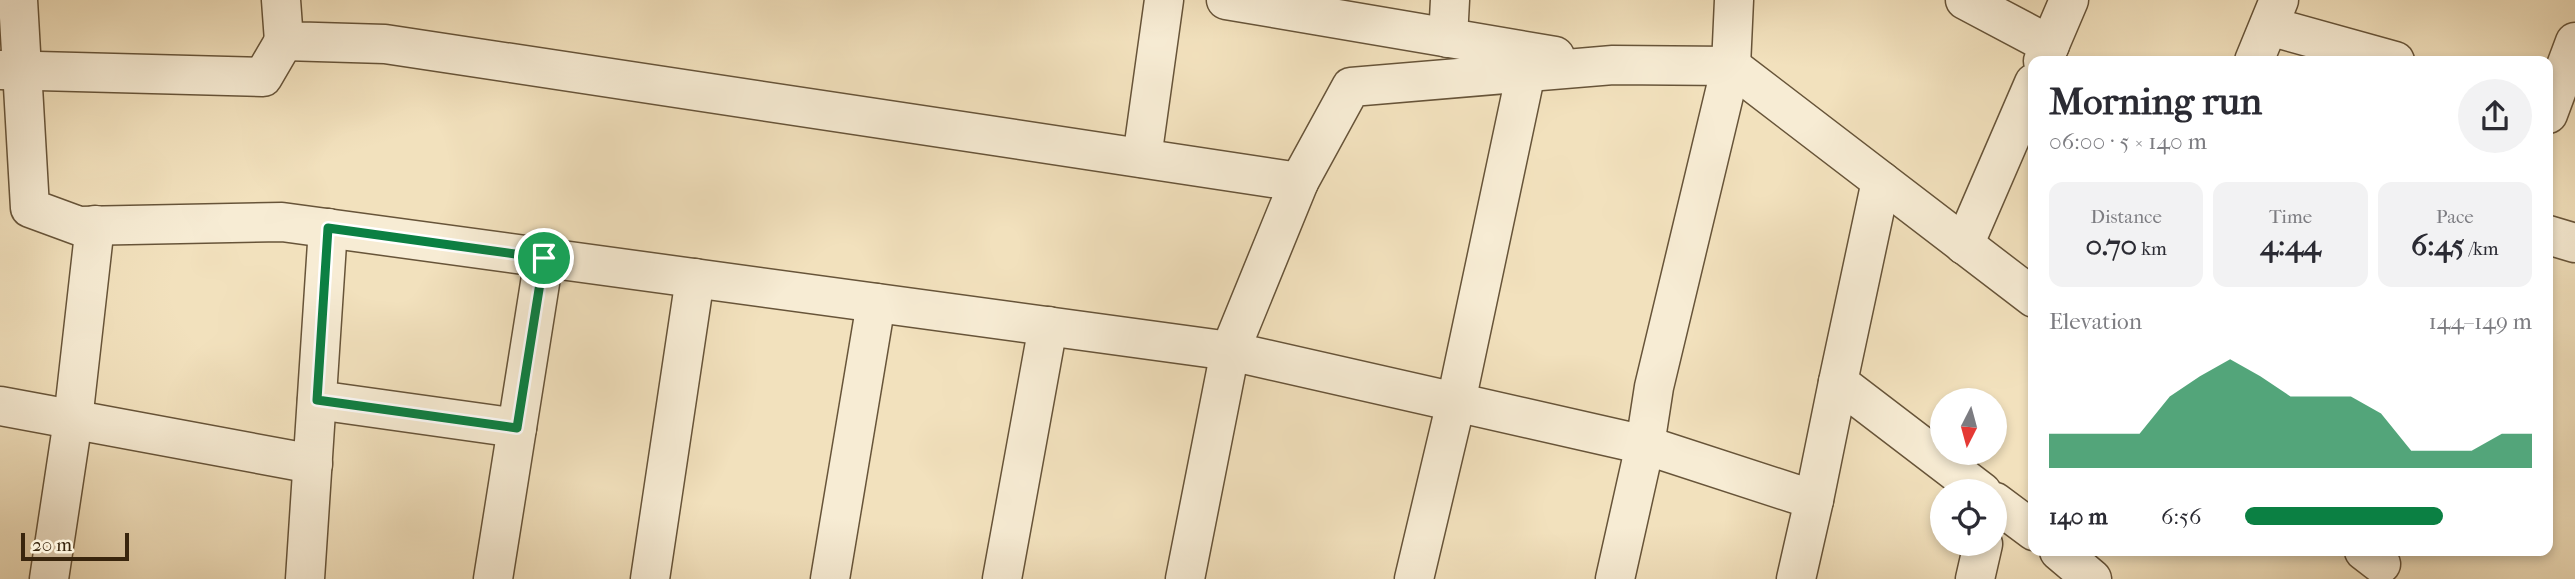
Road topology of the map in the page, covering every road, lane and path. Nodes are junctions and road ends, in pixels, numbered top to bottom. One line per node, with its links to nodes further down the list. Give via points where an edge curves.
1 (19, 0): 18 (street)
2 (281, 0): 11 (street)
3 (1164, 0): 22 (street)
4 (1226, 0): 10 (street)
5 (1450, 0): 10 (street)
6 (1734, 0): 17 (street)
7 (1965, 0): 13 (street)
8 (2069, 0): 13 (street)
9 (2274, 13): 14 (street); 15 (street)
10 (1448, 38): 16 (street)
11 (284, 41): 18 (street, via 264,78); 22 (street, via 385,44)
12 (2575, 42): 21 (street)
13 (2046, 53)
14 (2257, 56)
15 (2382, 56)
16 (1613, 65): 17 (street); 19 (street)
17 (1731, 66): 23 (street); 43 (street, via 1654,387)
18 (11, 71): 25 (street)
19 (1526, 72): 24 (street, via 1351,87); 39 (street)
20 (2028, 97): 30 (street)
21 (2553, 97)
22 (1142, 158): 24 (street)
23 (1881, 181): 30 (street); 37 (street)
24 (1299, 182): 36 (street)
25 (15, 212): 26 (street, via 79,226)
26 (95, 225): 27 (street, via 282,222); 41 (street)
27 (328, 228): 31 (street); 38 (street)
28 (2553, 236): 29 (street)
29 (2575, 243)
30 (1964, 245): 33 (street)
31 (544, 258): 32 (street); 42 (street)
32 (695, 278): 34 (street); 54 (street)
33 (2028, 293)
34 (876, 303): 35 (street); 55 (street)
35 (1048, 326): 36 (street); 56 (street)
36 (1230, 351): 39 (street); 57 (street)
37 (1838, 382): 45 (street); 46 (street)
38 (317, 400): 42 (street); 44 (street)
39 (1456, 402): 43 (street); 58 (street)
40 (0, 407): 41 (street)
41 (73, 420): 44 (street); 51 (street)
42 (517, 428): 53 (street)
43 (1645, 445): 46 (street); 59 (street)
44 (313, 464): 52 (street)
45 (1965, 479)
46 (1814, 500): 60 (street)
47 (2007, 511): 48 (street)
48 (2028, 527)
49 (1980, 556): 61 (street)
50 (2065, 556): 62 (street)
51 (49, 579)
52 (305, 579)
53 (493, 579)
54 (650, 579)
55 (830, 579)
56 (1002, 579)
57 (1185, 579)
58 (1414, 579)
59 (1615, 579)
60 (1797, 579)
61 (1975, 579)
62 (2092, 579)

